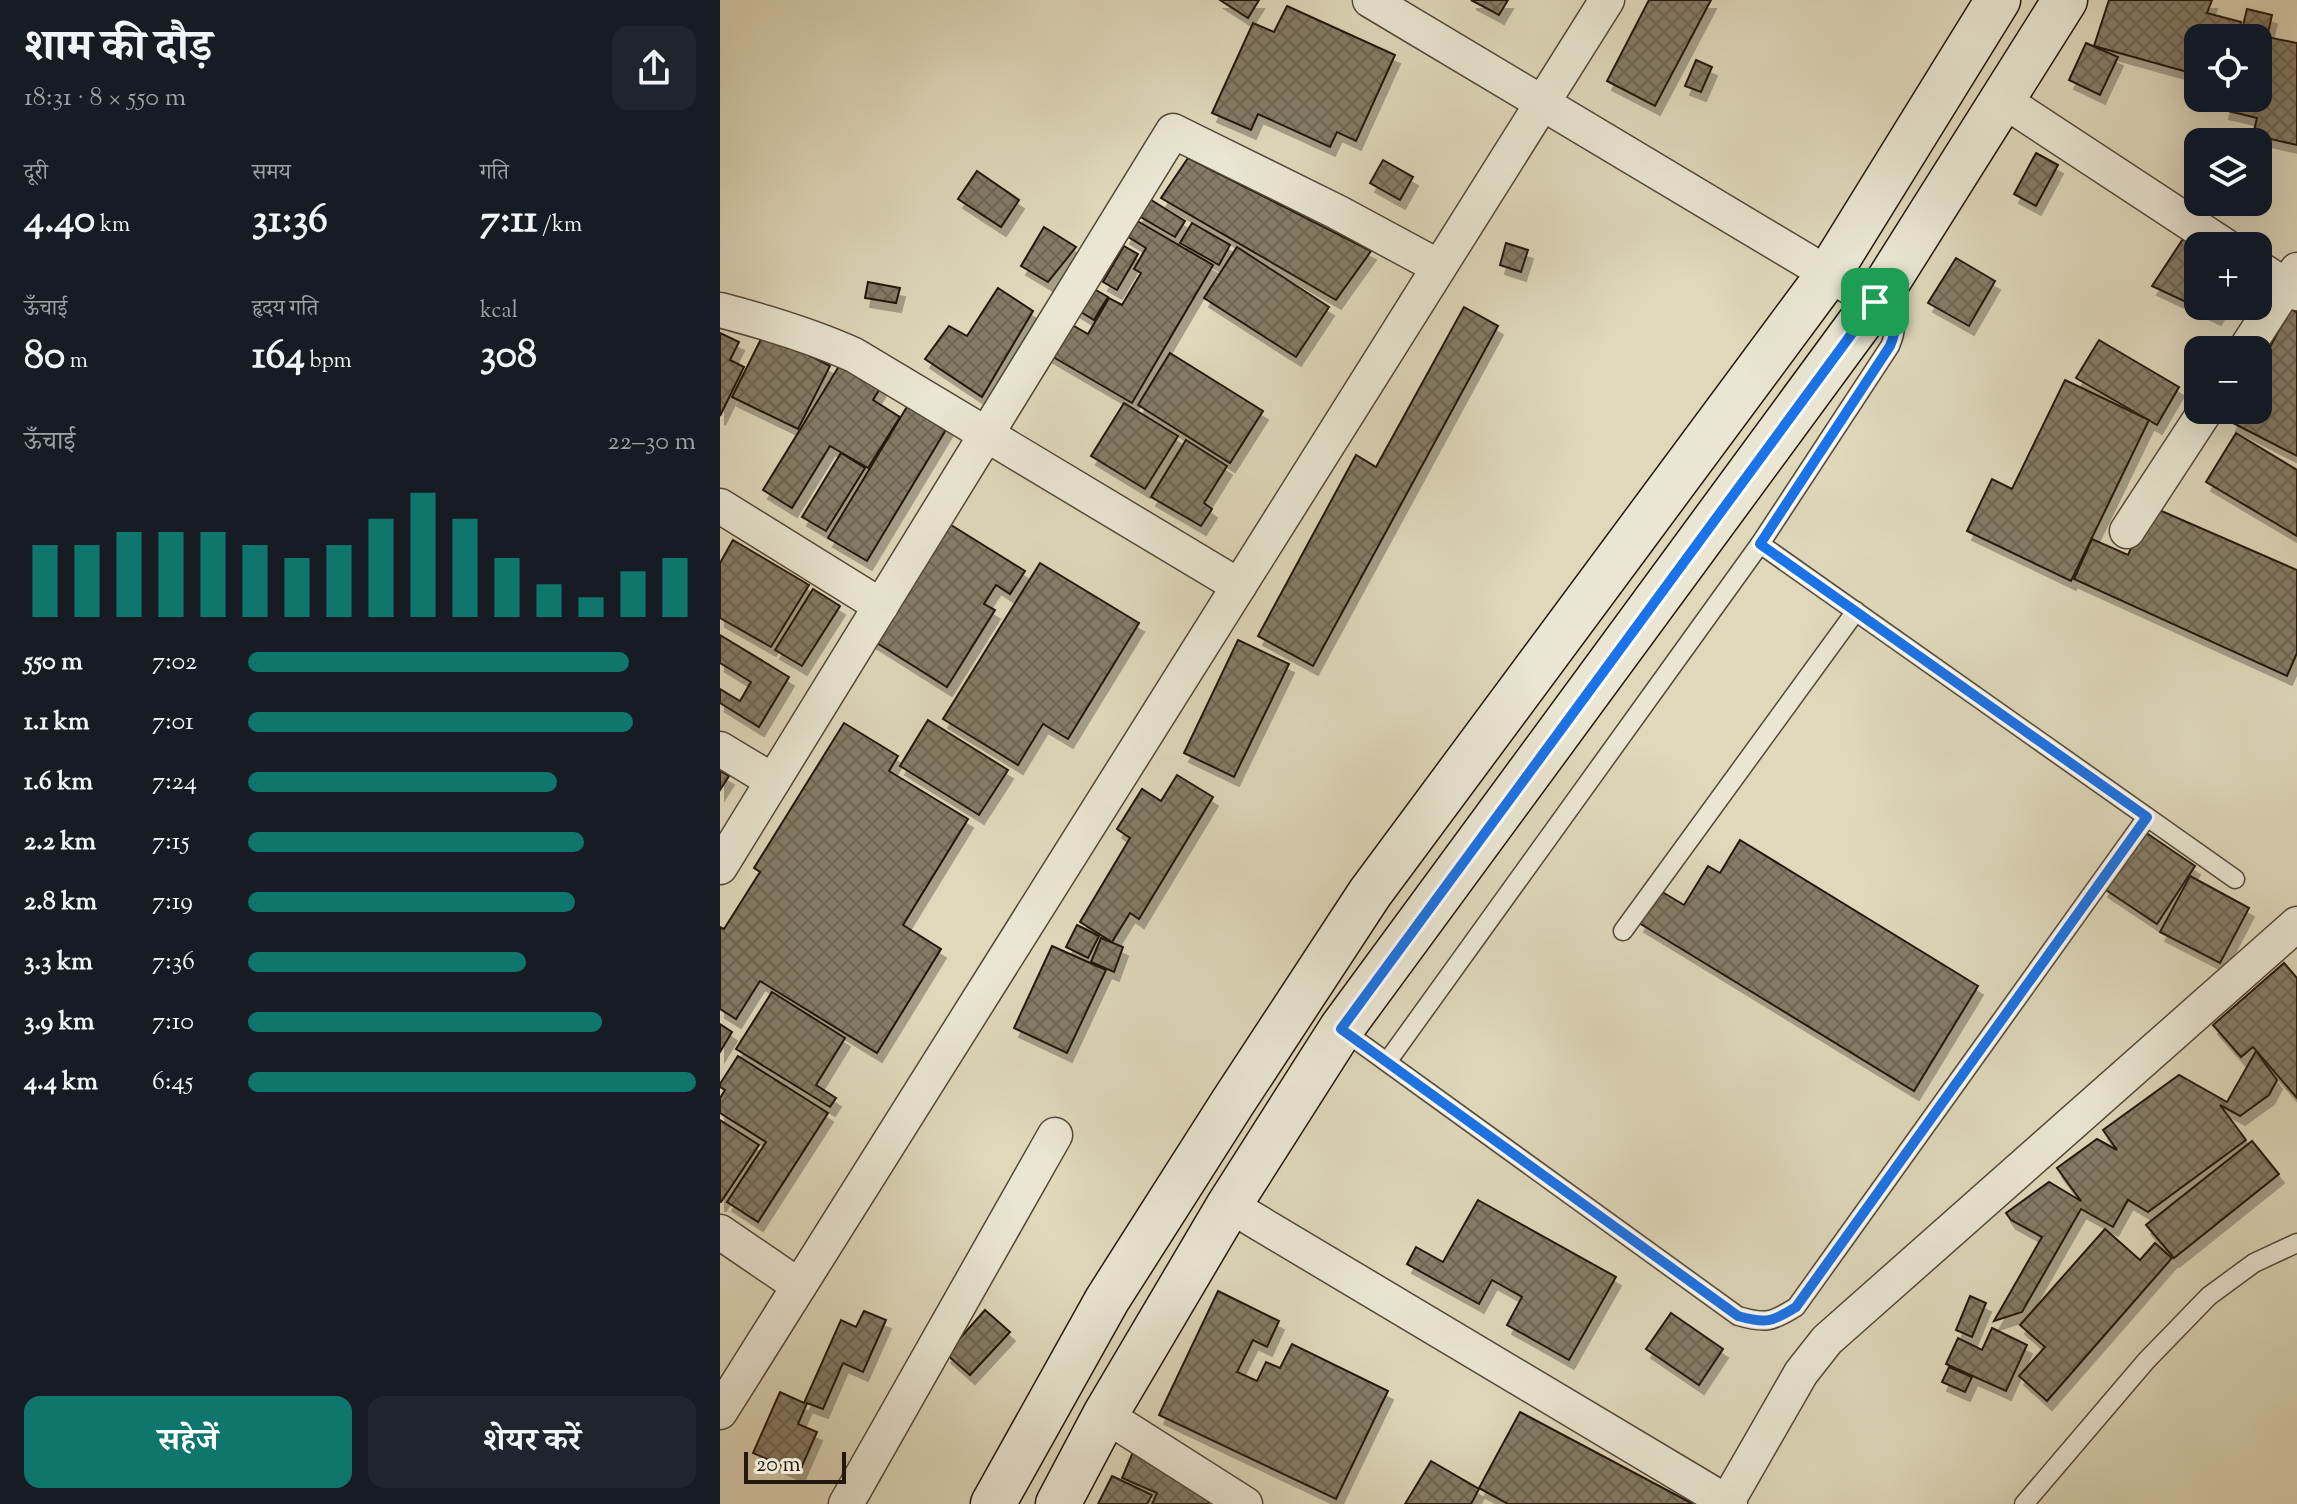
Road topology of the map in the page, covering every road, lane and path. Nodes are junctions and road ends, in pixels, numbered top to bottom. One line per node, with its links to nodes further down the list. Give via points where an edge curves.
1 (1370, 0): 6 (street)
2 (1607, 0): 6 (street)
3 (1998, 0): 10 (main road)
4 (2065, 0): 5 (main road)
5 (2003, 100): 7 (street); 12 (main road)
6 (1542, 103): 8 (street); 10 (street)
7 (2204, 232)
8 (1439, 267): 16 (street, via 1173,131); 20 (street)
9 (2272, 274): 11 (street)
10 (1828, 275): 12 (street); 41 (main road, via 1370,893 1107,1300)
11 (2294, 283): 14 (street)
12 (1875, 302): 19 (lane, via 1894,318 1890,346); 30 (main road)
13 (720, 310): 16 (street, via 781,326 854,355)
14 (2255, 336)
15 (2197, 424): 18 (street)
16 (986, 435): 20 (street); 21 (street)
17 (720, 506): 21 (street)
18 (2127, 531)
19 (1760, 544): 22 (lane); 31 (lane)
20 (1239, 586): 36 (street)
21 (881, 606): 24 (street)
22 (1856, 611): 25 (lane); 29 (lane)
23 (720, 749): 24 (street)
24 (773, 781): 26 (street)
25 (2147, 817): 27 (lane); 31 (lane, via 1796,1307 1779,1317 1760,1322 1738,1316)
26 (720, 867)
27 (2235, 879)
28 (2297, 924): 39 (street, via 1827,1340 1801,1373)
29 (1623, 931)
30 (1341, 1029): 31 (lane); 33 (main road)
31 (1387, 1062)
32 (1055, 1135): 40 (street)
33 (1229, 1205): 38 (main road); 39 (street)
34 (720, 1232): 36 (street)
35 (2297, 1243): 44 (lane, via 2254,1263 2209,1296)
36 (799, 1286): 37 (street)
37 (720, 1412)
38 (1105, 1415): 42 (main road); 43 (street)
39 (1729, 1503)
40 (846, 1504)
41 (993, 1504)
42 (1058, 1504)
43 (1245, 1504)
44 (2024, 1504)

